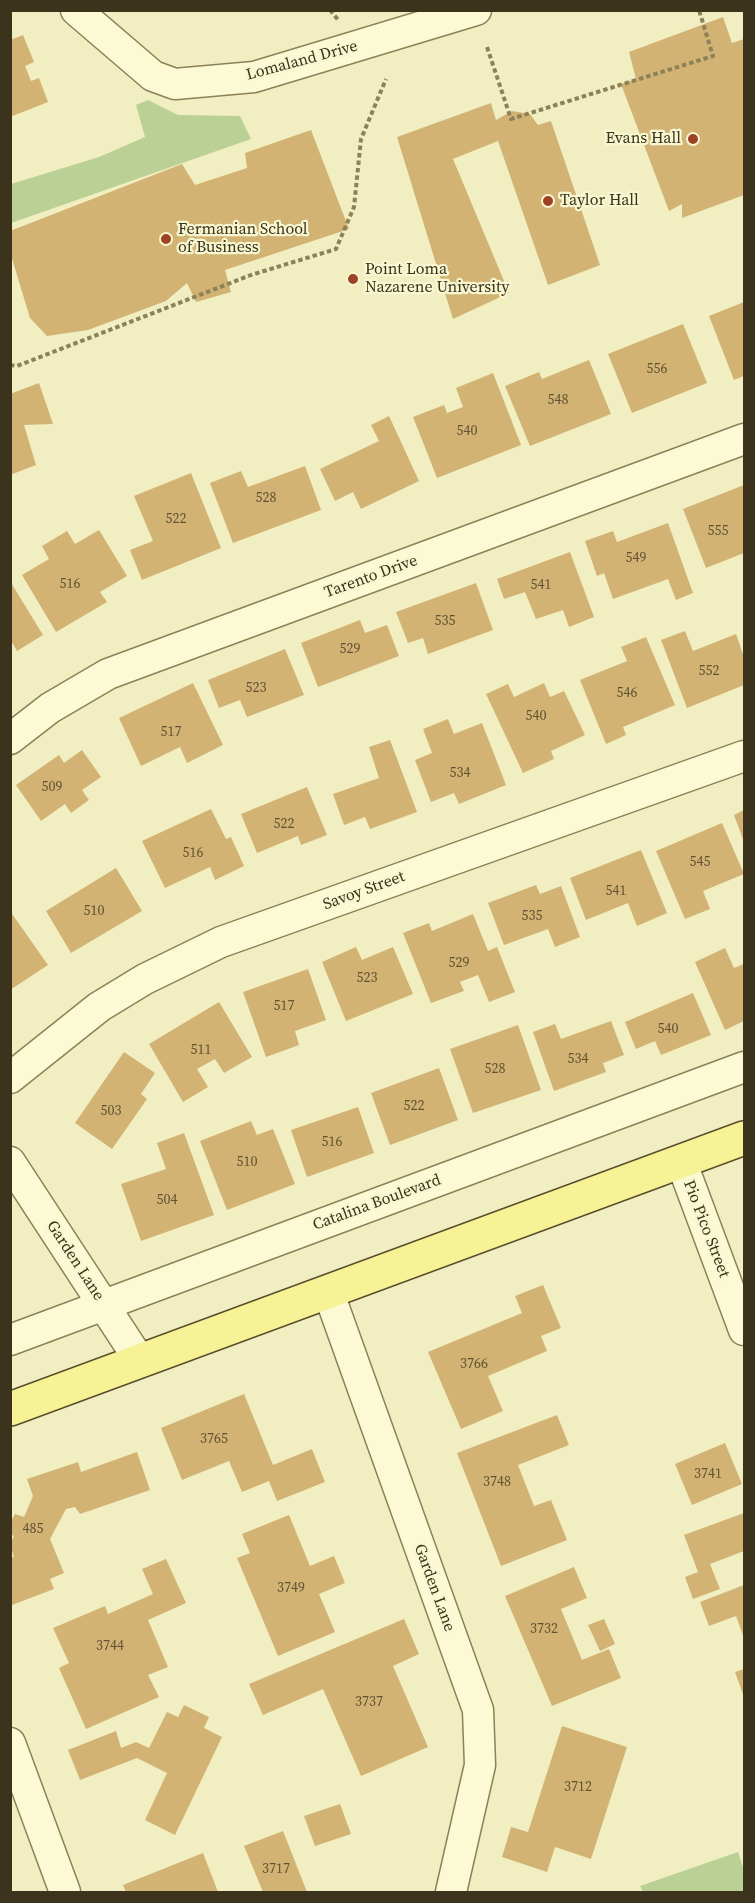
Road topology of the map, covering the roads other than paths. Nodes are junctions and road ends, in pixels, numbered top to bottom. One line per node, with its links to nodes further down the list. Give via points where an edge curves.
1 (76, 10): 2 (street, Lomaland Drive, via 153,76 175,84 254,77)
2 (476, 10)
3 (744, 439): 4 (street, Tarento Drive, via 108,674 50,708)
4 (10, 739)
5 (744, 756): 7 (street, Savoy Street, via 221,942 145,979 99,1007)
6 (744, 1067): 12 (street, Catalina Boulevard)
7 (10, 1078)
8 (744, 1138): 9 (main road)
9 (681, 1161): 11 (main road); 13 (street, Pio Pico Street)
10 (10, 1162): 12 (street, Garden Lane)
11 (328, 1292): 15 (main road); 19 (street, Garden Lane, via 478,1710 480,1765)
12 (103, 1304): 14 (street, Catalina Boulevard); 15 (street, Garden Lane)
13 (744, 1330)
14 (10, 1340)
15 (140, 1361): 16 (main road)
16 (10, 1409)
17 (10, 1743): 18 (street)
18 (65, 1893)
19 (452, 1893)

